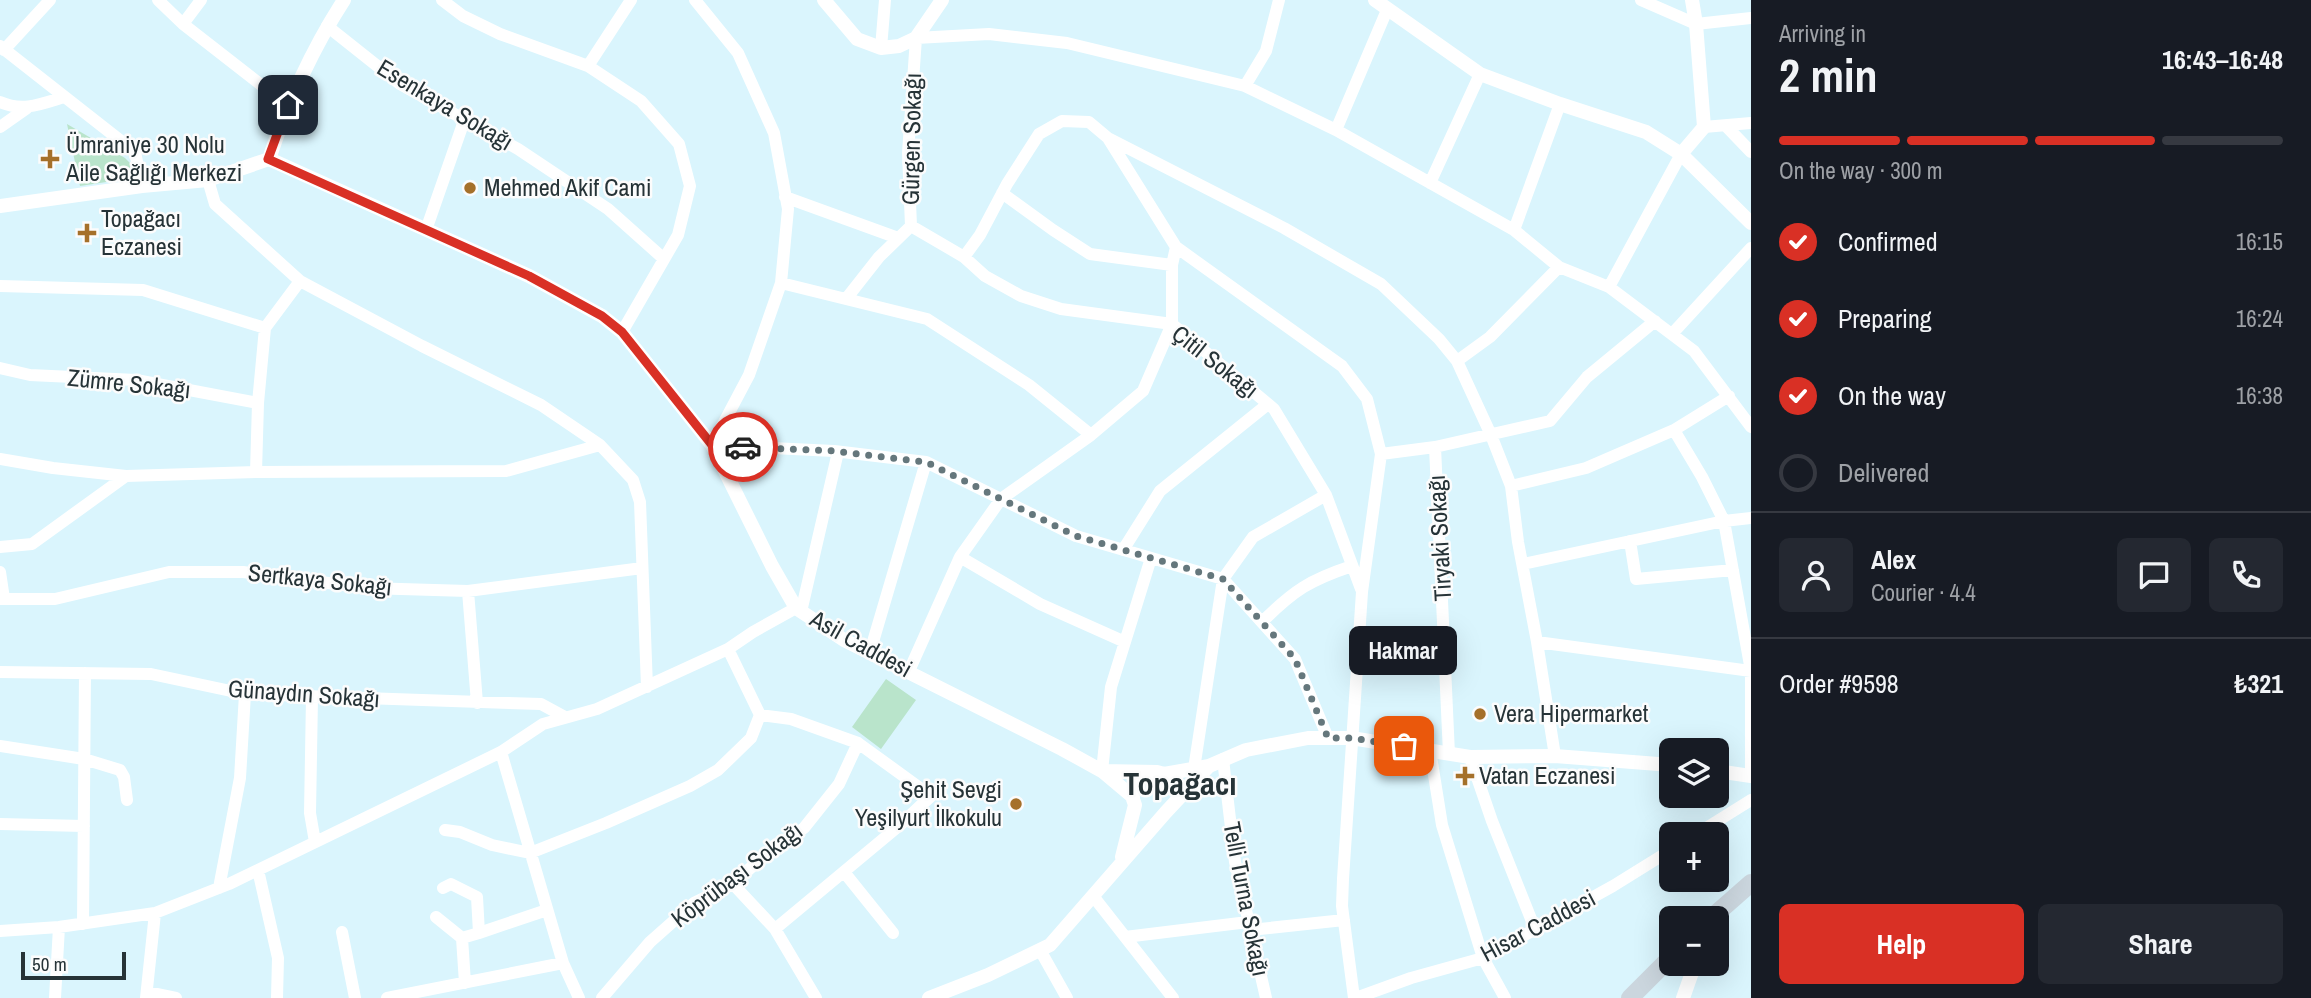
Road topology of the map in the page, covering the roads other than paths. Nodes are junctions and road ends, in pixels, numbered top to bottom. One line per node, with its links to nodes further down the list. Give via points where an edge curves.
1 (50, 0): 20 (street)
2 (158, 0): 16 (street)
3 (201, 0): 16 (street)
4 (344, 0): 18 (street)
5 (442, 0): 22 (street, via 500,34)
6 (631, 0): 22 (street)
7 (695, 0): 44 (street, via 738,53 774,133)
8 (824, 0): 21 (street, via 857,39)
9 (885, 0): 21 (street)
10 (942, 0): 19 (street)
11 (1279, 0): 24 (street, via 1266,51)
12 (1641, 0): 17 (street)
13 (1692, 0): 17 (street)
14 (1381, 5): 23 (street); 35 (street)
15 (1751, 18): 17 (street)
16 (183, 24): 28 (street)
17 (1696, 24): 34 (street)
18 (327, 26): 28 (street); 30 (street, Esenkaya Sokağı, via 400,84)
19 (916, 38): 21 (street); 24 (street, via 989,34 1067,43); 47 (street, Gürgen Sokağı, via 908,153)
20 (2, 48): 25 (street)
21 (881, 48)
22 (588, 66): 54 (street, via 640,101 679,144 690,186 678,235)
23 (1480, 74): 27 (street); 41 (street)
24 (1245, 86): 35 (street)
25 (64, 97): 29 (street); 42 (street, via 135,152)
26 (0, 103): 29 (street)
27 (1560, 104): 38 (street, via 1646,132); 49 (street)
28 (288, 105): 39 (street)
29 (27, 108): 33 (street)
30 (464, 121): 48 (street); 54 (street, Esenkaya Sokağı, via 518,149 608,209)
31 (1751, 123): 32 (street)
32 (1726, 126): 34 (street); 37 (street)
33 (0, 127)
34 (1704, 127): 38 (street)
35 (1336, 130): 41 (street)
36 (1108, 138): 43 (street, via 1089,122 1062,121 1039,134); 51 (street); 67 (street, via 1284,228 1381,284)
37 (1751, 152)
38 (1681, 154): 46 (street); 60 (street)
39 (268, 159): 40 (street); 48 (street, Asil Caddesi)
40 (208, 180): 42 (street); 57 (street, via 215,204)
41 (1430, 183): 49 (street)
42 (142, 186): 45 (street)
43 (1002, 193): 53 (street); 55 (street, via 1090,254)
44 (785, 197): 50 (street); 58 (street, via 788,209)
45 (0, 206)
46 (1751, 223)
47 (911, 226): 50 (street, Gürgen Sokağı); 53 (street, Çitil Sokağı)
48 (426, 230): 65 (street, Asil Caddesi, via 529,276)
49 (1514, 230): 56 (street)
50 (898, 238): 61 (street, Gürgen Sokağı)
51 (1176, 247): 55 (street); 80 (street, via 1342,366 1367,399)
52 (1751, 248): 66 (street)
53 (964, 257): 63 (street, Çitil Sokağı, via 985,276 1021,296 1061,309)
54 (664, 259): 65 (street)
55 (1172, 265): 63 (street)
56 (1559, 267): 60 (street); 67 (street, via 1490,338)
57 (300, 281): 64 (street); 76 (street, via 541,405)
58 (781, 283): 61 (street); 77 (street, via 749,375)
59 (0, 286): 64 (street, via 143,290)
60 (1609, 287): 62 (street)
61 (846, 299): 74 (street, via 927,319 1029,385)
62 (1655, 321): 66 (street); 75 (street, via 1587,377 1550,421)
63 (1172, 324): 71 (street, Çitil Sokağı); 74 (street, via 1143,391)
64 (265, 328): 70 (street)
65 (622, 332): 77 (street, Asil Caddesi)
66 (1672, 334): 69 (street, via 1694,351)
67 (1457, 361): 75 (street)
68 (0, 368): 70 (street, Zümre Sokağı, via 30,375 136,380)
69 (1729, 396): 72 (street); 73 (street)
70 (258, 402): 83 (street)
71 (1268, 404): 86 (street, Çitil Sokağı); 92 (street, via 1160,491)
72 (1751, 427)
73 (1674, 430): 85 (street, via 1586,468); 89 (street)
74 (1091, 435): 87 (street)
75 (1491, 435): 78 (street); 85 (street)
76 (600, 445): 83 (street, via 506,471); 97 (street, via 633,480 640,502)
77 (712, 445): 79 (street); 104 (street, Asil Caddesi)
78 (1435, 447): 80 (street); 126 (street, Tiryaki Sokağı)
79 (838, 452): 82 (street); 104 (street)
80 (1381, 454): 102 (street)
81 (0, 459): 84 (street)
82 (926, 462): 87 (street); 109 (street)
83 (256, 472): 84 (street)
84 (126, 476): 91 (street, via 32,544)
85 (1511, 486): 95 (street)
86 (1326, 495): 96 (street, Çitil Sokağı); 100 (street, via 1253,537)
87 (1001, 499): 92 (street, via 1076,536); 93 (street)
88 (1751, 519): 89 (street)
89 (1724, 521): 90 (street); 98 (street)
90 (1630, 541): 95 (street); 98 (street, via 1636,579)
91 (0, 547)
92 (1124, 550): 94 (street)
93 (960, 557): 106 (street, via 1040,604); 110 (street)
94 (1151, 558): 100 (street); 106 (street)
95 (1523, 564): 107 (street)
96 (1352, 566): 102 (street, Çitil Sokağı); 105 (street, via 1299,588)
97 (642, 568): 101 (street, Sertkaya Sokağı); 114 (street)
98 (1732, 570): 111 (street)
99 (0, 572): 103 (street)
100 (1223, 579): 105 (street); 133 (street)
101 (468, 591): 103 (street, Sertkaya Sokağı, via 367,588 243,572 169,572 55,599); 117 (street)
102 (1362, 592): 121 (street)
103 (2, 599)
104 (798, 610): 108 (street); 109 (street, Asil Caddesi)
105 (1262, 622): 120 (street, via 1295,659)
106 (1125, 642): 134 (street, via 1111,687)
107 (1537, 642): 111 (street); 127 (street)
108 (728, 649): 114 (street); 118 (street)
109 (870, 652): 110 (street, Asil Caddesi)
110 (909, 671): 134 (street, Asil Caddesi)
111 (1751, 671): 137 (street)
112 (0, 672): 113 (street, Günaydın Sokağı)
113 (85, 673): 115 (street, Günaydın Sokağı, via 151,674); 129 (street)
114 (647, 687): 119 (street)
115 (245, 694): 116 (street, Günaydın Sokağı); 154 (street, via 240,778)
116 (312, 697): 117 (street, Günaydın Sokağı); 146 (street, via 310,813)
117 (477, 703): 119 (street, Günaydın Sokağı, via 541,704)
118 (760, 715): 122 (street, via 791,719); 147 (street, via 751,738 718,770)
119 (565, 717): 125 (street, via 543,724)
120 (1328, 738): 121 (street); 130 (street, via 1246,750)
121 (1351, 738): 124 (street); 161 (street)
122 (858, 743): 151 (street, via 931,796); 153 (street, Köprübaşı Sokağı, via 839,784 804,828)
123 (0, 746): 129 (street)
124 (1430, 750): 126 (street); 174 (street, via 1442,825)
125 (501, 752): 146 (street); 147 (street)
126 (1449, 754): 128 (street)
127 (1555, 756): 128 (street); 131 (street)
128 (1470, 757): 166 (street)
129 (84, 759): 138 (street, via 120,770); 144 (street)
130 (1223, 759): 132 (street); 163 (street, Telli Turna Sokağı, via 1235,862)
131 (1659, 764)
132 (1209, 766): 133 (street, Asil Caddesi); 141 (street)
133 (1194, 769): 135 (street, Asil Caddesi)
134 (1102, 771): 135 (street, Asil Caddesi); 140 (street, Asil Caddesi)
135 (1157, 773): 140 (street, via 1138,778 1132,790); 141 (street, via 1170,779 1175,791)
136 (1729, 773): 137 (street)
137 (1751, 776)
138 (127, 800)
139 (1751, 800): 142 (street)
140 (1134, 801): 141 (street, via 1146,814 1160,814); 149 (street)
141 (1169, 808): 149 (street)
142 (1716, 822)
143 (0, 824): 144 (street)
144 (84, 826): 162 (street)
145 (445, 830): 147 (street)
146 (315, 842): 150 (street)
147 (530, 853): 158 (street)
148 (1659, 857): 166 (street, Hisar Caddesi)
149 (1121, 862): 156 (street)
150 (258, 870): 154 (street); 182 (street, via 278,958)
151 (844, 872): 165 (street); 170 (street)
152 (1751, 883): 157 (main road)
153 (733, 884): 165 (street); 186 (street, Köprübaşı Sokağı, via 694,903 650,942)
154 (219, 888): 159 (street)
155 (443, 888): 169 (street, via 451,884 477,897)
156 (1093, 896): 171 (street); 173 (street, via 1050,945)
157 (1725, 906)
158 (547, 910): 169 (street); 175 (street)
159 (155, 913): 162 (street); 179 (street)
160 (436, 917): 172 (street)
161 (1344, 920): 163 (street); 192 (street)
162 (83, 924): 164 (street)
163 (1249, 926): 171 (street); 191 (street, Telli Turna Sokağı)
164 (59, 927): 167 (street); 180 (street)
165 (775, 929): 187 (street)
166 (1535, 929): 174 (street, Hisar Caddesi)
167 (0, 931)
168 (342, 932): 183 (street)
169 (479, 933): 172 (street)
170 (893, 933)
171 (1125, 937): 190 (street)
172 (462, 938): 178 (street)
173 (1040, 950): 188 (street); 189 (street)
174 (1483, 958): 192 (street, Hisar Caddesi); 193 (street)
175 (563, 963): 178 (street); 185 (street)
176 (1659, 969): 194 (main road)
177 (1691, 976): 195 (street)
178 (465, 983): 184 (street)
179 (146, 995): 181 (street)
180 (55, 998)
181 (176, 998)
182 (277, 998)
183 (355, 998)
184 (387, 998)
185 (579, 998)
186 (602, 998)
187 (816, 998)
188 (929, 998)
189 (1067, 998)
190 (1173, 998)
191 (1266, 998)
192 (1355, 998)
193 (1505, 998)
194 (1630, 998)
195 (1683, 998)

